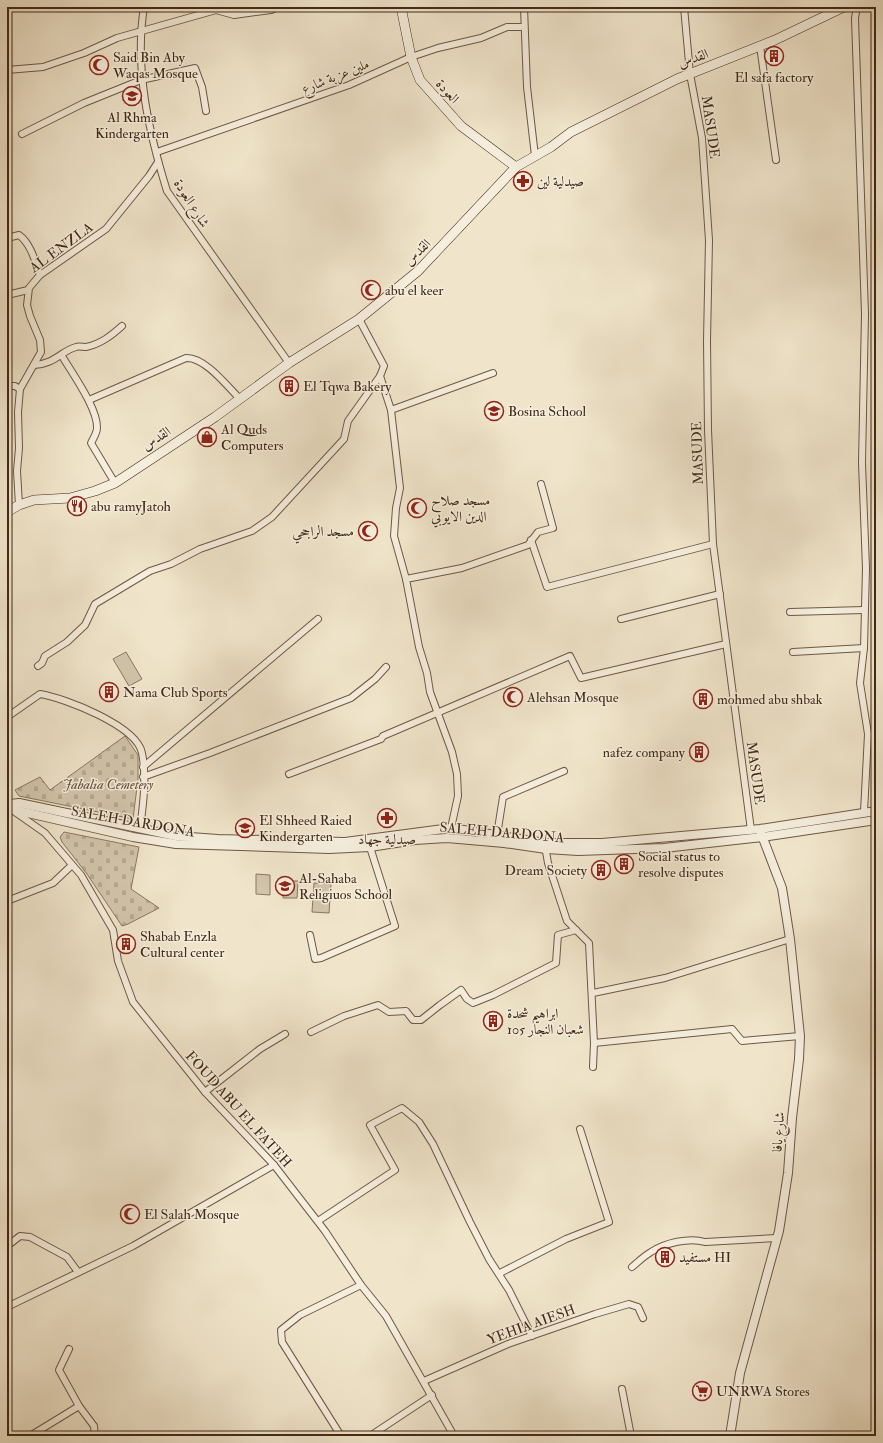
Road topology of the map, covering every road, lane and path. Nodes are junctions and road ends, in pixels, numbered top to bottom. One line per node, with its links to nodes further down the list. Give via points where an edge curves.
1 (144, 7): 9 (street, شارع العودة)
2 (278, 7): 9 (street, via 234,15 216,10)
3 (401, 7): 11 (main road, العودة)
4 (524, 7): 8 (street)
5 (684, 7): 13 (street, MASUDE)
6 (844, 7): 10 (main road, القدس)
7 (857, 7): 46 (street, via 855,18 866,314 862,463 866,568)
8 (523, 26): 11 (street, ملين عزبة شارع, via 507,27 481,38); 18 (street)
9 (140, 31): 12 (street, via 43,67); 14 (street, شارع العودة)
10 (760, 46): 13 (main road, القدس); 19 (street)
11 (411, 57): 17 (street, ملين عزبة شارع, via 349,85); 21 (main road, العودة, via 420,80 461,126)
12 (7, 70)
13 (690, 74): 18 (main road, القدس, via 578,129); 43 (street, MASUDE, via 702,138 709,240 708,423)
14 (141, 80): 15 (street, via 195,68); 16 (street, via 84,103); 17 (street, شارع العودة)
15 (206, 111)
16 (22, 134)
17 (157, 152): 20 (street, شارع العودة)
18 (535, 156): 21 (main road, القدس)
19 (776, 160)
20 (158, 162): 23 (street, AL ENZLA, via 106,229); 29 (street, شارع العودة, via 167,191)
21 (516, 166): 26 (main road, القدس, via 418,271)
22 (7, 238): 23 (street, via 19,235 24,239)
23 (40, 275): 24 (street, AL ENZLA)
24 (28, 290): 25 (street); 30 (street, AL ENZLA, via 27,305 40,340 41,352)
25 (7, 295)
26 (359, 319): 29 (main road, القدس); 32 (street, via 384,366)
27 (122, 326): 28 (street, via 101,342 76,347)
28 (62, 356): 30 (street, via 44,365); 36 (street)
29 (288, 363): 35 (main road, القدس)
30 (34, 365): 34 (street, AL ENZLA)
31 (493, 373): 37 (street)
32 (380, 376): 37 (street); 53 (street, via 348,420 344,439 272,517 252,531 200,549 150,572 96,604 85,625 67,642 45,656)
33 (7, 386): 34 (street)
34 (20, 389): 40 (street, AL ENZLA, via 17,478)
35 (240, 399): 36 (street, via 207,367 194,358 186,358); 38 (main road, القدس)
36 (89, 400): 38 (street, via 96,416 97,430 91,443)
37 (391, 410): 44 (street, via 400,488 394,536)
38 (115, 483): 40 (main road, القدس, via 70,498 34,500)
39 (541, 484): 42 (street, via 552,528 538,532)
40 (19, 505): 41 (main road, القدس)
41 (7, 512)
42 (532, 540): 43 (street, via 547,587); 44 (street, via 528,545 462,568)
43 (713, 544): 45 (street, MASUDE)
44 (406, 579): 55 (street, via 419,647)
45 (720, 594): 49 (street); 50 (street, MASUDE)
46 (864, 610): 47 (street); 51 (street)
47 (790, 612)
48 (318, 619): 57 (street)
49 (621, 620)
50 (726, 644): 55 (street, via 581,678 570,656); 67 (street, MASUDE)
51 (864, 648): 52 (street); 63 (street, via 860,683 868,734)
52 (793, 652)
53 (38, 666)
54 (386, 667): 60 (street, via 351,698)
55 (437, 713): 59 (street, via 381,739); 65 (street, via 452,752 457,774 458,796)
56 (7, 717): 57 (street, via 40,694 70,703 112,721 131,736 142,752)
57 (143, 767): 60 (street)
58 (564, 771): 69 (street, via 503,797)
59 (289, 774)
60 (143, 777): 66 (street, via 144,800)
61 (8, 804): 66 (street, SALEH DARDONA, via 18,803); 70 (street, SALEH DARDONA, via 19,811 176,844 329,849); 72 (street, FOUD ABU EL FATEH, via 46,834)
62 (876, 811): 63 (street, SALEH DARDONA)
63 (864, 812): 68 (street, SALEH DARDONA)
64 (876, 820): 68 (street, SALEH DARDONA)
65 (451, 828): 69 (street, SALEH DARDONA); 70 (street, SALEH DARDONA)
66 (140, 829): 70 (street, SALEH DARDONA, via 176,836 218,839)
67 (752, 830): 68 (street, SALEH DARDONA); 71 (street, SALEH DARDONA, via 602,844)
68 (761, 833): 71 (street, SALEH DARDONA, via 664,848 578,851); 76 (street, شارع يافا, via 782,888)
69 (497, 835): 71 (street, SALEH DARDONA)
70 (369, 844): 71 (street, SALEH DARDONA, via 447,838); 75 (street, via 395,926 315,959)
71 (545, 846): 74 (street, via 567,921)
72 (72, 865): 73 (street, via 53,883); 83 (street, FOUD ABU EL FATEH, via 81,875 113,930 118,961 133,1002)
73 (7, 901)
74 (576, 930): 77 (street, via 589,943); 78 (street, via 558,935 556,962 473,1003 461,990 421,1020 413,1020 406,1011 389,1012 378,1005 344,1016)
75 (310, 935)
76 (790, 940): 77 (street, via 665,978); 80 (street, شارع يافا)
77 (593, 993): 81 (street)
78 (311, 1032)
79 (285, 1034): 83 (street, via 260,1049)
80 (800, 1036): 81 (street, via 742,1041 732,1029); 87 (street, شارع يافا, via 788,1173)
81 (594, 1043): 82 (street)
82 (593, 1067)
83 (205, 1092): 85 (street, FOUD ABU EL FATEH)
84 (580, 1129): 91 (street, via 609,1222 566,1239)
85 (274, 1165): 86 (street, FOUD ABU EL FATEH); 90 (street, via 133,1246)
86 (318, 1221): 91 (street, via 395,1170 370,1126 402,1108 423,1127 489,1259); 92 (street, FOUD ABU EL FATEH)
87 (777, 1238): 89 (street, via 686,1241 650,1252); 107 (street, شارع يافا, via 740,1373)
88 (7, 1242): 90 (street, via 11,1243 20,1236 30,1237 67,1257)
89 (632, 1268)
90 (78, 1272): 93 (street)
91 (500, 1273): 95 (street)
92 (361, 1285): 97 (street, FOUD ABU EL FATEH, via 386,1316); 103 (street, via 300,1315 281,1330 282,1342)
93 (7, 1307)
94 (643, 1318): 95 (street, YEHIA AIESH, via 638,1307 629,1304)
95 (532, 1336): 97 (street, YEHIA AIESH)
96 (69, 1349): 100 (street, via 59,1370)
97 (424, 1381): 99 (street, FOUD ABU EL FATEH)
98 (622, 1389): 106 (street)
99 (432, 1395): 104 (street); 105 (street, FOUD ABU EL FATEH)
100 (79, 1406): 101 (street); 102 (street, via 94,1426)
101 (30, 1436)
102 (95, 1436)
103 (341, 1436)
104 (370, 1436)
105 (454, 1436)
106 (631, 1436)
107 (730, 1436)

